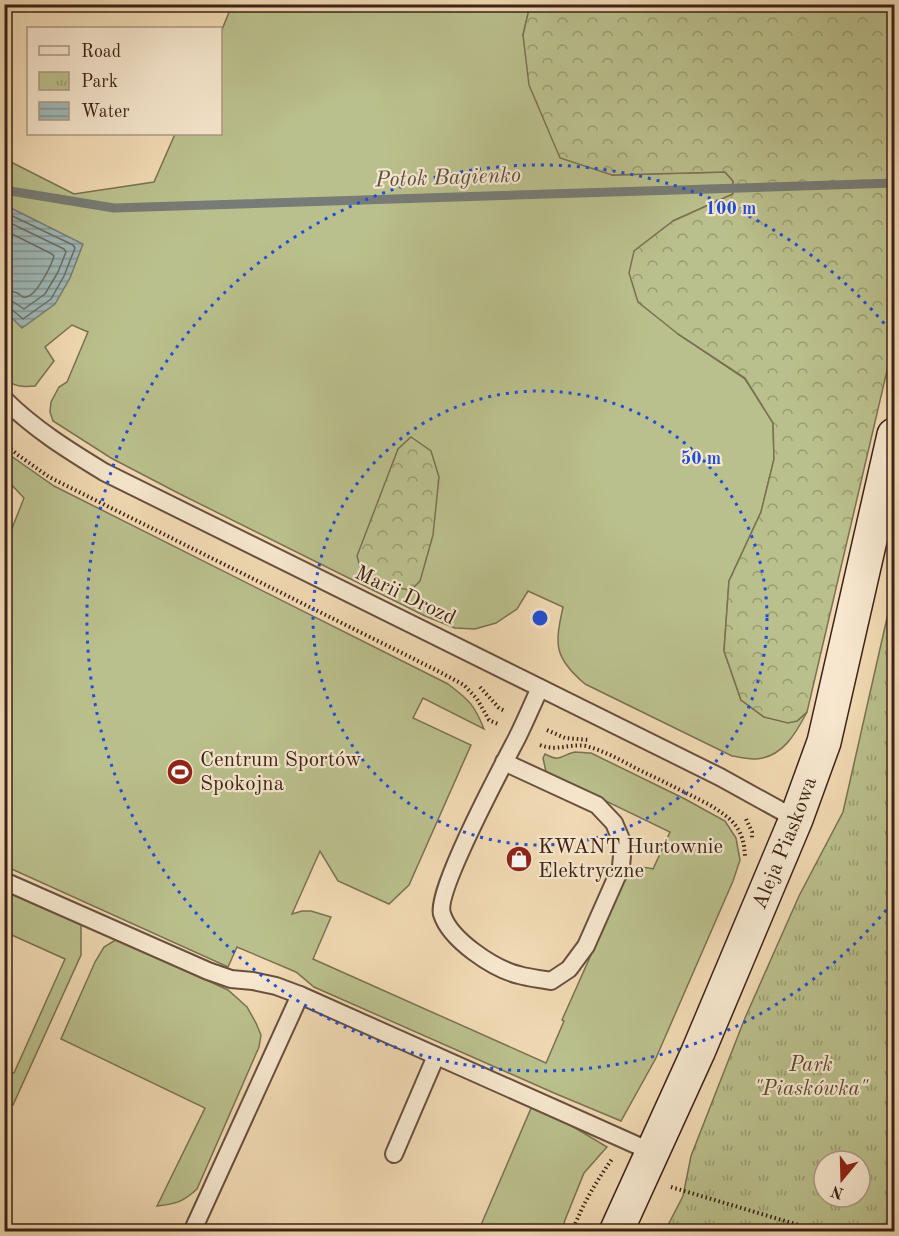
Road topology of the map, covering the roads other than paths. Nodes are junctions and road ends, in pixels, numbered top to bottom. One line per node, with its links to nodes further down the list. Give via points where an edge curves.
1 (4, 399): 3 (lane, Marii Drozd, via 53,441 104,472)
2 (894, 435): 5 (street, Aleja Piaskowa, via 824,742)
3 (540, 688): 4 (lane); 5 (lane, Marii Drozd)
4 (504, 762): 4 (lane, via 597,805 614,823 623,844 621,867 586,946 569,969 551,981 518,975 482,958 451,932 441,913 445,890)
5 (796, 819): 9 (street, Aleja Piaskowa)
6 (4, 881): 7 (lane, via 208,971)
7 (300, 995): 8 (lane); 11 (lane)
8 (436, 1056): 9 (lane); 10 (lane)
9 (652, 1152): 12 (street, Aleja Piaskowa)
10 (394, 1154)
11 (192, 1232)
12 (616, 1232)

